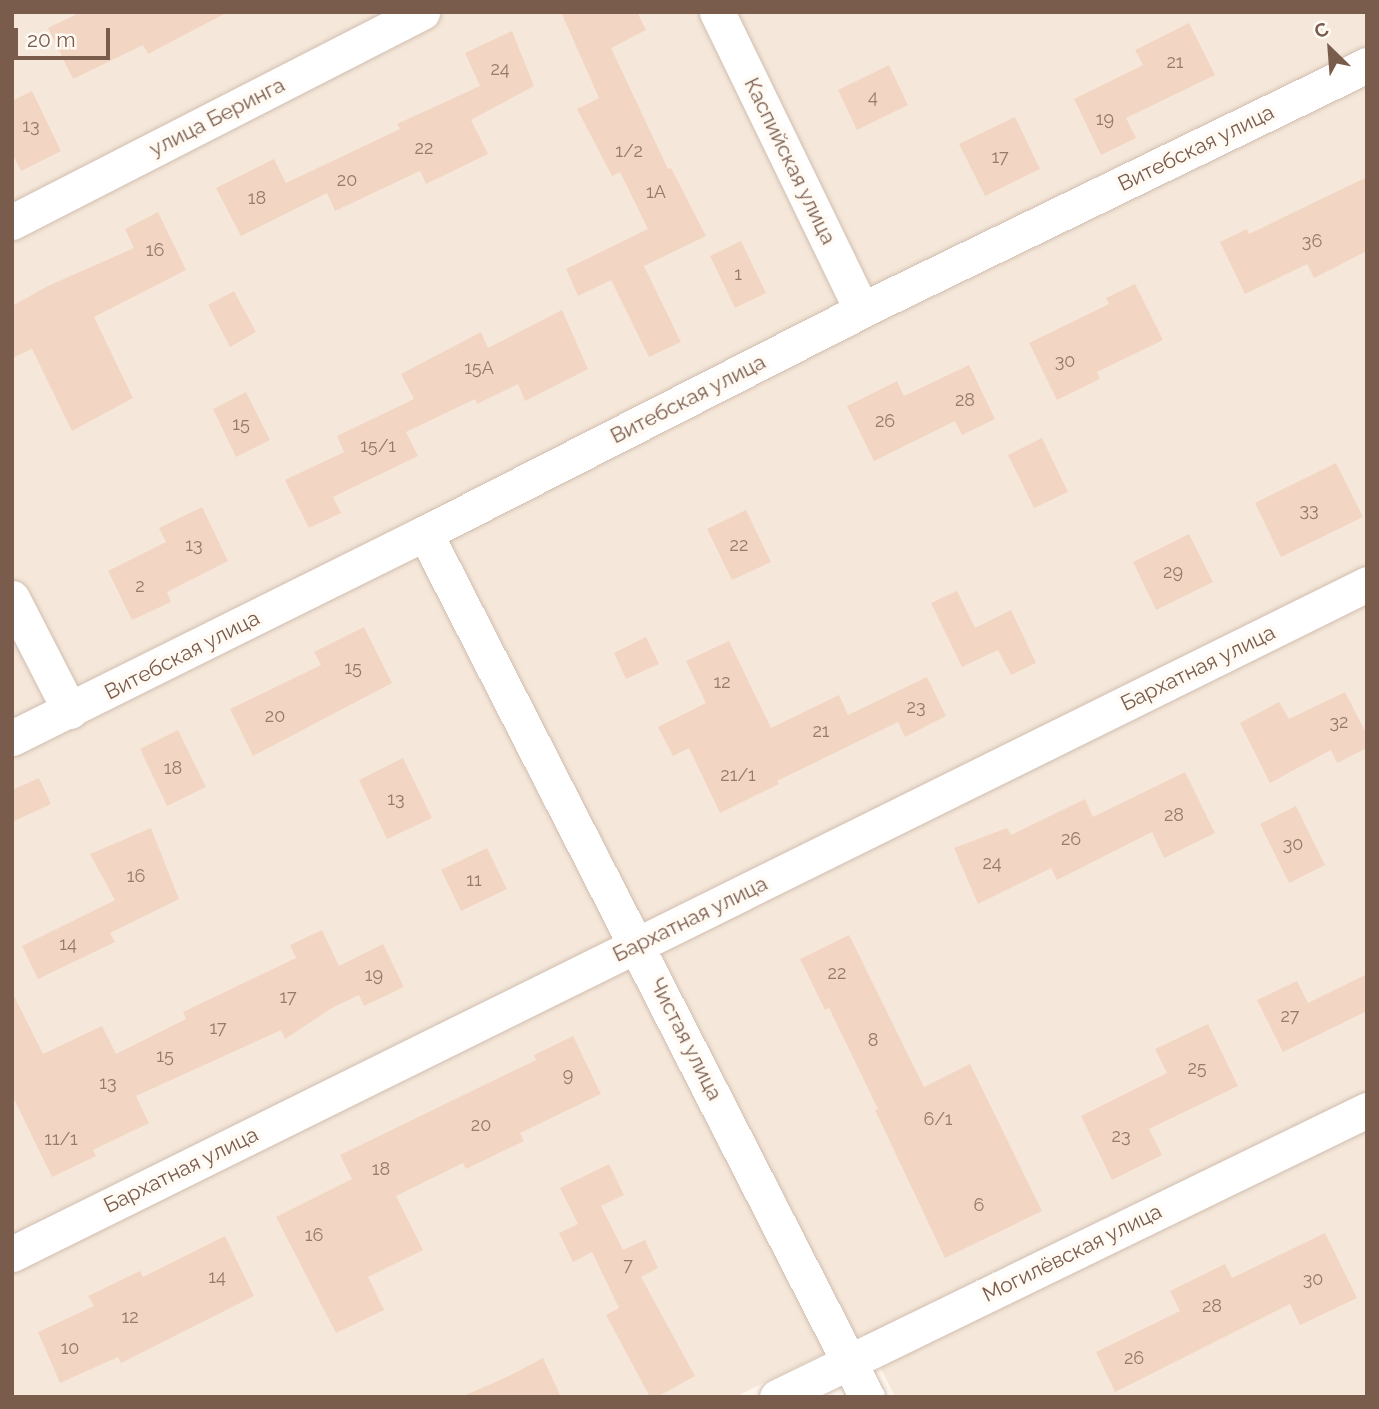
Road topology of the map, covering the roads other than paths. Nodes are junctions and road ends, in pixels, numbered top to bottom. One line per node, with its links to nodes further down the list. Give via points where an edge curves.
1 (422, 12): 4 (street, улица Беринга)
2 (717, 12): 5 (street, Каспийская улица)
3 (1367, 65): 5 (street, Витебская улица)
4 (12, 222)
5 (862, 310): 6 (street, Витебская улица)
6 (425, 533): 9 (street, Витебская улица); 11 (street, Чистая улица)
7 (1367, 584): 11 (street, Бархатная улица)
8 (12, 598): 9 (street)
9 (70, 710): 10 (street, Витебская улица)
10 (12, 738)
11 (638, 945): 13 (street, Бархатная улица); 14 (street, Чистая улица)
12 (1367, 1110): 14 (street, Могилёвская улица)
13 (12, 1254)
14 (849, 1361): 15 (street, Могилёвская улица); 16 (street, Чистая улица)
15 (777, 1397)
16 (867, 1397)

